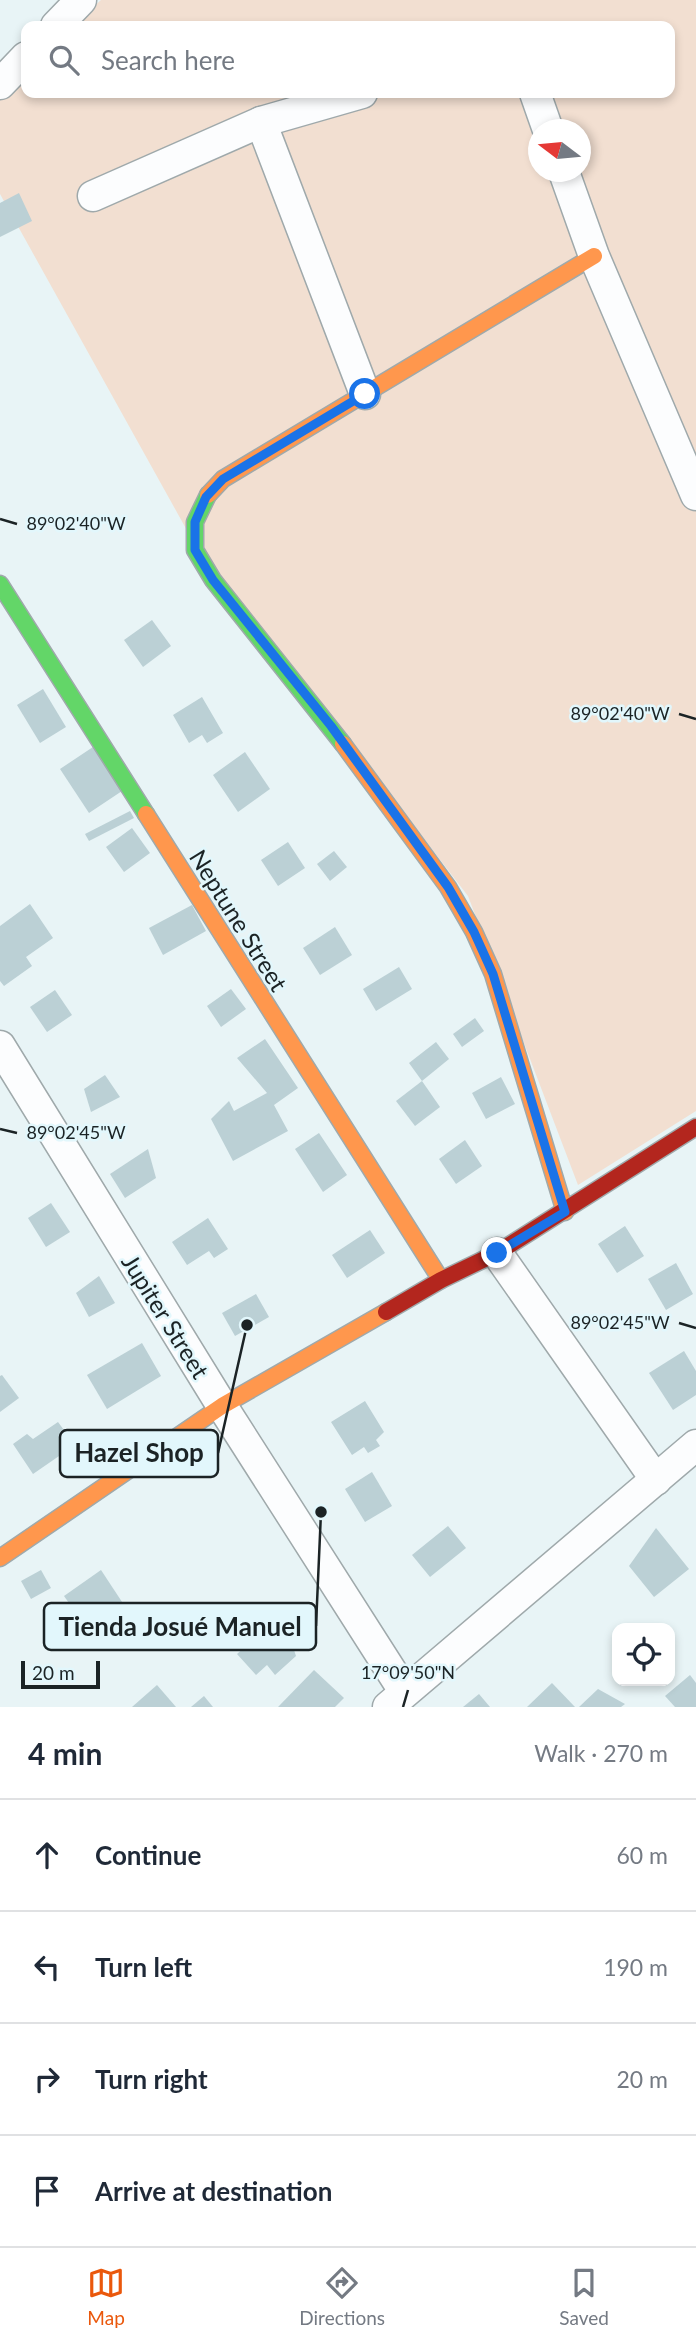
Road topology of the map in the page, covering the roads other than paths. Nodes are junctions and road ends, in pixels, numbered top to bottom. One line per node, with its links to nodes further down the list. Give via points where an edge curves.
1 (81, 0): 2 (street)
2 (61, 21)
3 (21, 62): 4 (street)
4 (0, 84)
5 (345, 98): 8 (street)
6 (537, 98): 7 (street)
7 (544, 119)
8 (261, 122): 10 (street); 12 (street)
9 (568, 182): 11 (street)
10 (93, 196)
11 (594, 256): 12 (street); 13 (street)
12 (365, 394): 17 (street, via 223,479 206,497 195,522 195,550 213,580 331,726 448,887 474,932 493,974)
13 (696, 495)
14 (0, 584): 19 (street, Neptune Street)
15 (0, 1045): 20 (street, Jupiter Street)
16 (696, 1127): 17 (street)
17 (565, 1212): 18 (street)
18 (497, 1253): 19 (street); 22 (street)
19 (440, 1280): 20 (street)
20 (222, 1406): 23 (street); 24 (street, Jupiter Street)
21 (696, 1445): 22 (street)
22 (656, 1480): 24 (street)
23 (0, 1558)
24 (396, 1699)

